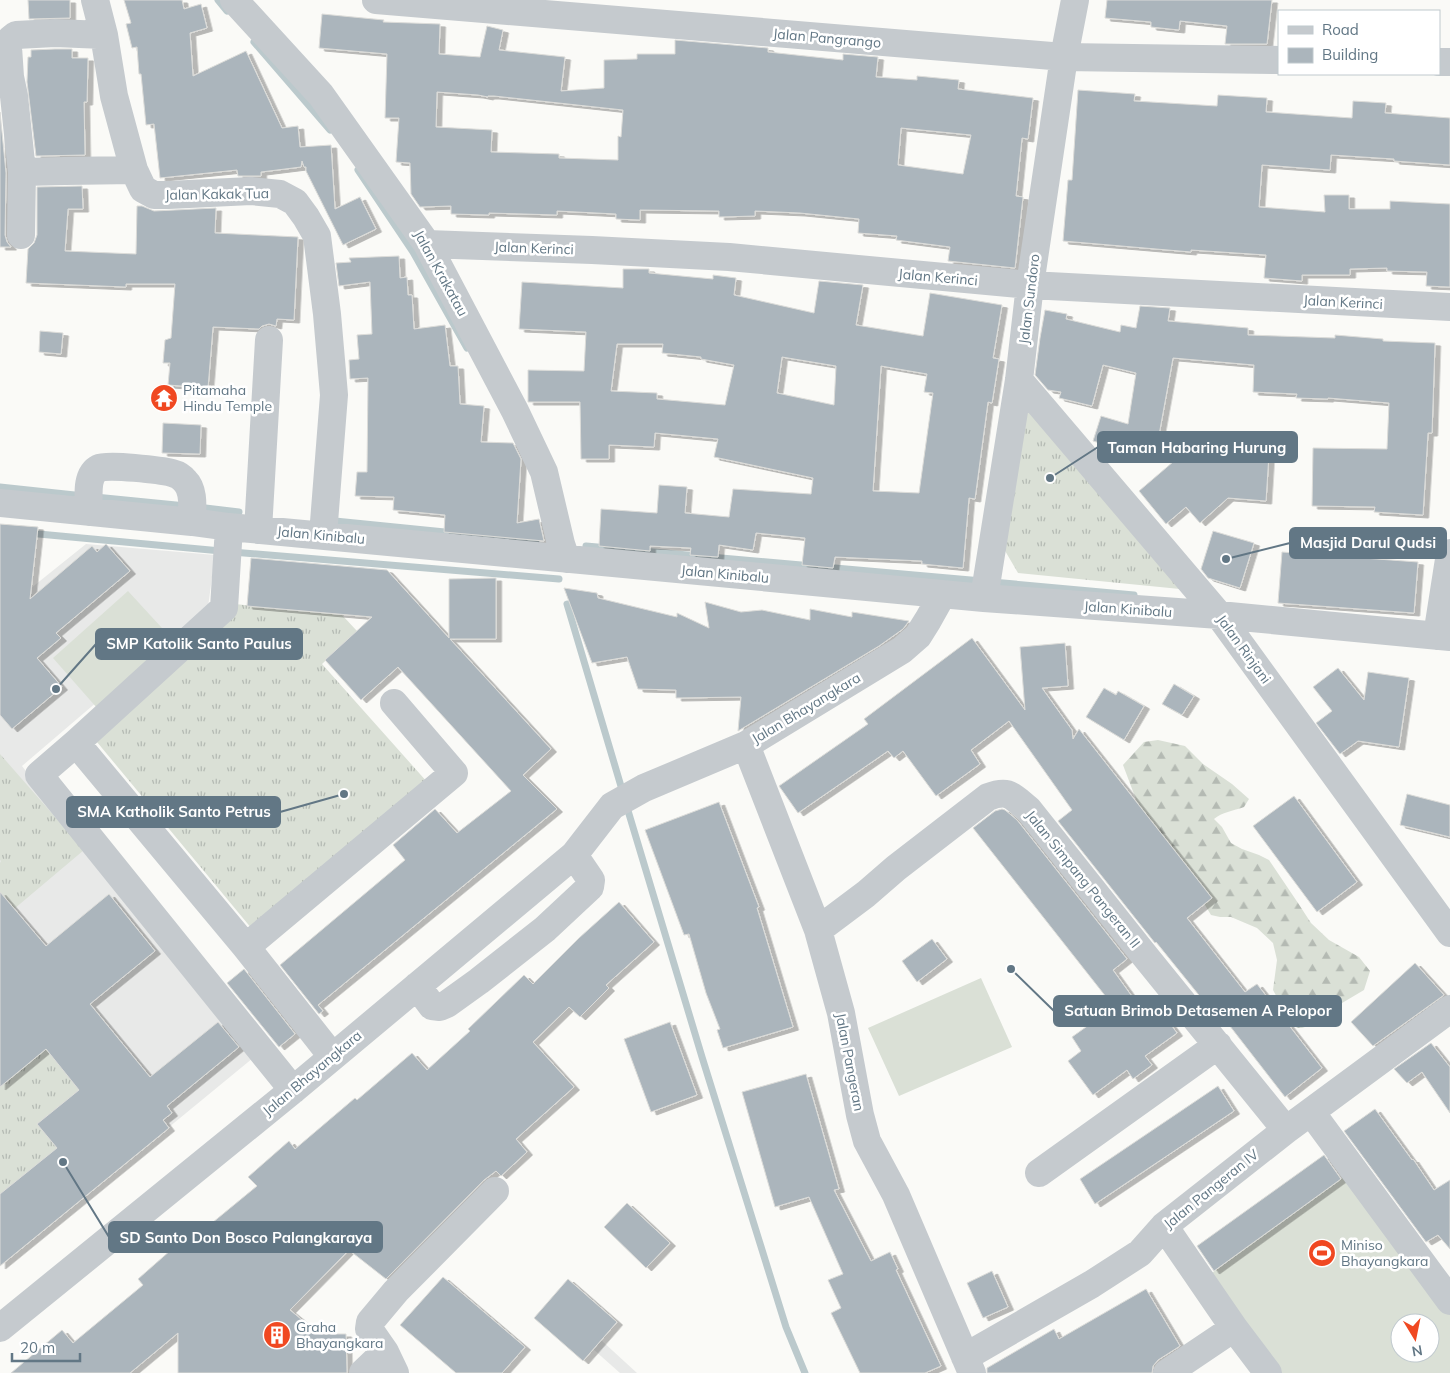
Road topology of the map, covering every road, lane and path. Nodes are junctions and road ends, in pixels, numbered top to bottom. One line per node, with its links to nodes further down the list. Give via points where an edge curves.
1 (95, 0): 5 (street, Jalan Kakak Tua)
2 (234, 0): 12 (street, Jalan Krakatau, via 321,96)
3 (376, 0): 7 (street, Jalan Pangrango)
4 (1075, 0): 7 (street, Jalan Sundoro)
5 (104, 35): 6 (street, via 55,32); 9 (street, Jalan Kakak Tua, via 114,96)
6 (6, 37): 10 (street)
7 (1064, 57): 8 (street, Jalan Pangrango); 13 (street, Jalan Sundoro)
8 (1278, 60)
9 (134, 170): 10 (street); 22 (street, Jalan Kakak Tua, via 144,189 154,195 251,191 280,194 296,202 317,236 334,395)
10 (22, 172): 11 (street)
11 (21, 235)
12 (427, 244): 13 (street, Jalan Kerinci, via 729,257); 24 (street, Jalan Krakatau, via 544,472)
13 (1030, 285): 14 (street, Jalan Kerinci); 16 (street, Jalan Sundoro)
14 (1450, 307)
15 (269, 340): 21 (street)
16 (1019, 380): 26 (street, Jalan Sundoro); 27 (street, Jalan Rinjani)
17 (0, 503): 18 (street, Jalan Kinibalu)
18 (89, 512): 19 (street, Jalan Kinibalu); 19 (street, via 91,476 98,468 109,466 172,473 184,479 192,496)
19 (192, 522): 20 (street, Jalan Kinibalu)
20 (228, 527): 21 (street, Jalan Kinibalu); 30 (street, via 224,608)
21 (258, 530): 22 (street, Jalan Kinibalu)
22 (323, 535): 24 (street, Jalan Kinibalu)
23 (1450, 553): 28 (street)
24 (566, 559): 25 (street, Jalan Kinibalu)
25 (942, 594): 26 (street, Jalan Kinibalu); 31 (street, Jalan Bhayangkara, via 918,636 902,650)
26 (984, 598): 27 (street, Jalan Kinibalu)
27 (1219, 615): 28 (street, Jalan Kinibalu); 33 (street, Jalan Rinjani)
28 (1444, 637)
29 (394, 703): 35 (street, via 454,773)
30 (76, 743): 35 (street); 40 (street, via 39,775)
31 (746, 745): 32 (street, Jalan Bhayangkara, via 644,788 612,806); 34 (street, Jalan Pangeran)
32 (574, 854): 36 (street, Jalan Bhayangkara); 36 (street, via 591,880 590,887 546,929 447,1004 432,1006)
33 (1447, 925)
34 (818, 930): 38 (street, Jalan Simpang Pangeran II, via 988,797 999,792 1010,794 1028,809); 50 (street, Jalan Pangeran, via 841,1013 867,1142 896,1195)
35 (246, 947): 39 (street)
36 (417, 986): 39 (street, Jalan Bhayangkara)
37 (1450, 1009): 41 (street, Jalan Pangeran IV)
38 (1218, 1045): 42 (street, Jalan Simpang Pangeran II); 43 (street)
39 (332, 1056): 40 (street, Jalan Bhayangkara)
40 (293, 1090): 47 (street, Jalan Bhayangkara)
41 (1311, 1112): 42 (street, Jalan Pangeran IV); 46 (street)
42 (1286, 1130): 45 (street, Jalan Pangeran IV)
43 (1039, 1173)
44 (495, 1191): 49 (street, via 396,1291 370,1322 369,1329)
45 (1164, 1226): 48 (street); 50 (street, Jalan Pangeran IV, via 1140,1253)
46 (1450, 1301)
47 (0, 1328)
48 (1234, 1328): 52 (street); 53 (street)
49 (390, 1362): 51 (street)
50 (969, 1365)
51 (363, 1373)
52 (1167, 1373)
53 (1268, 1373)

